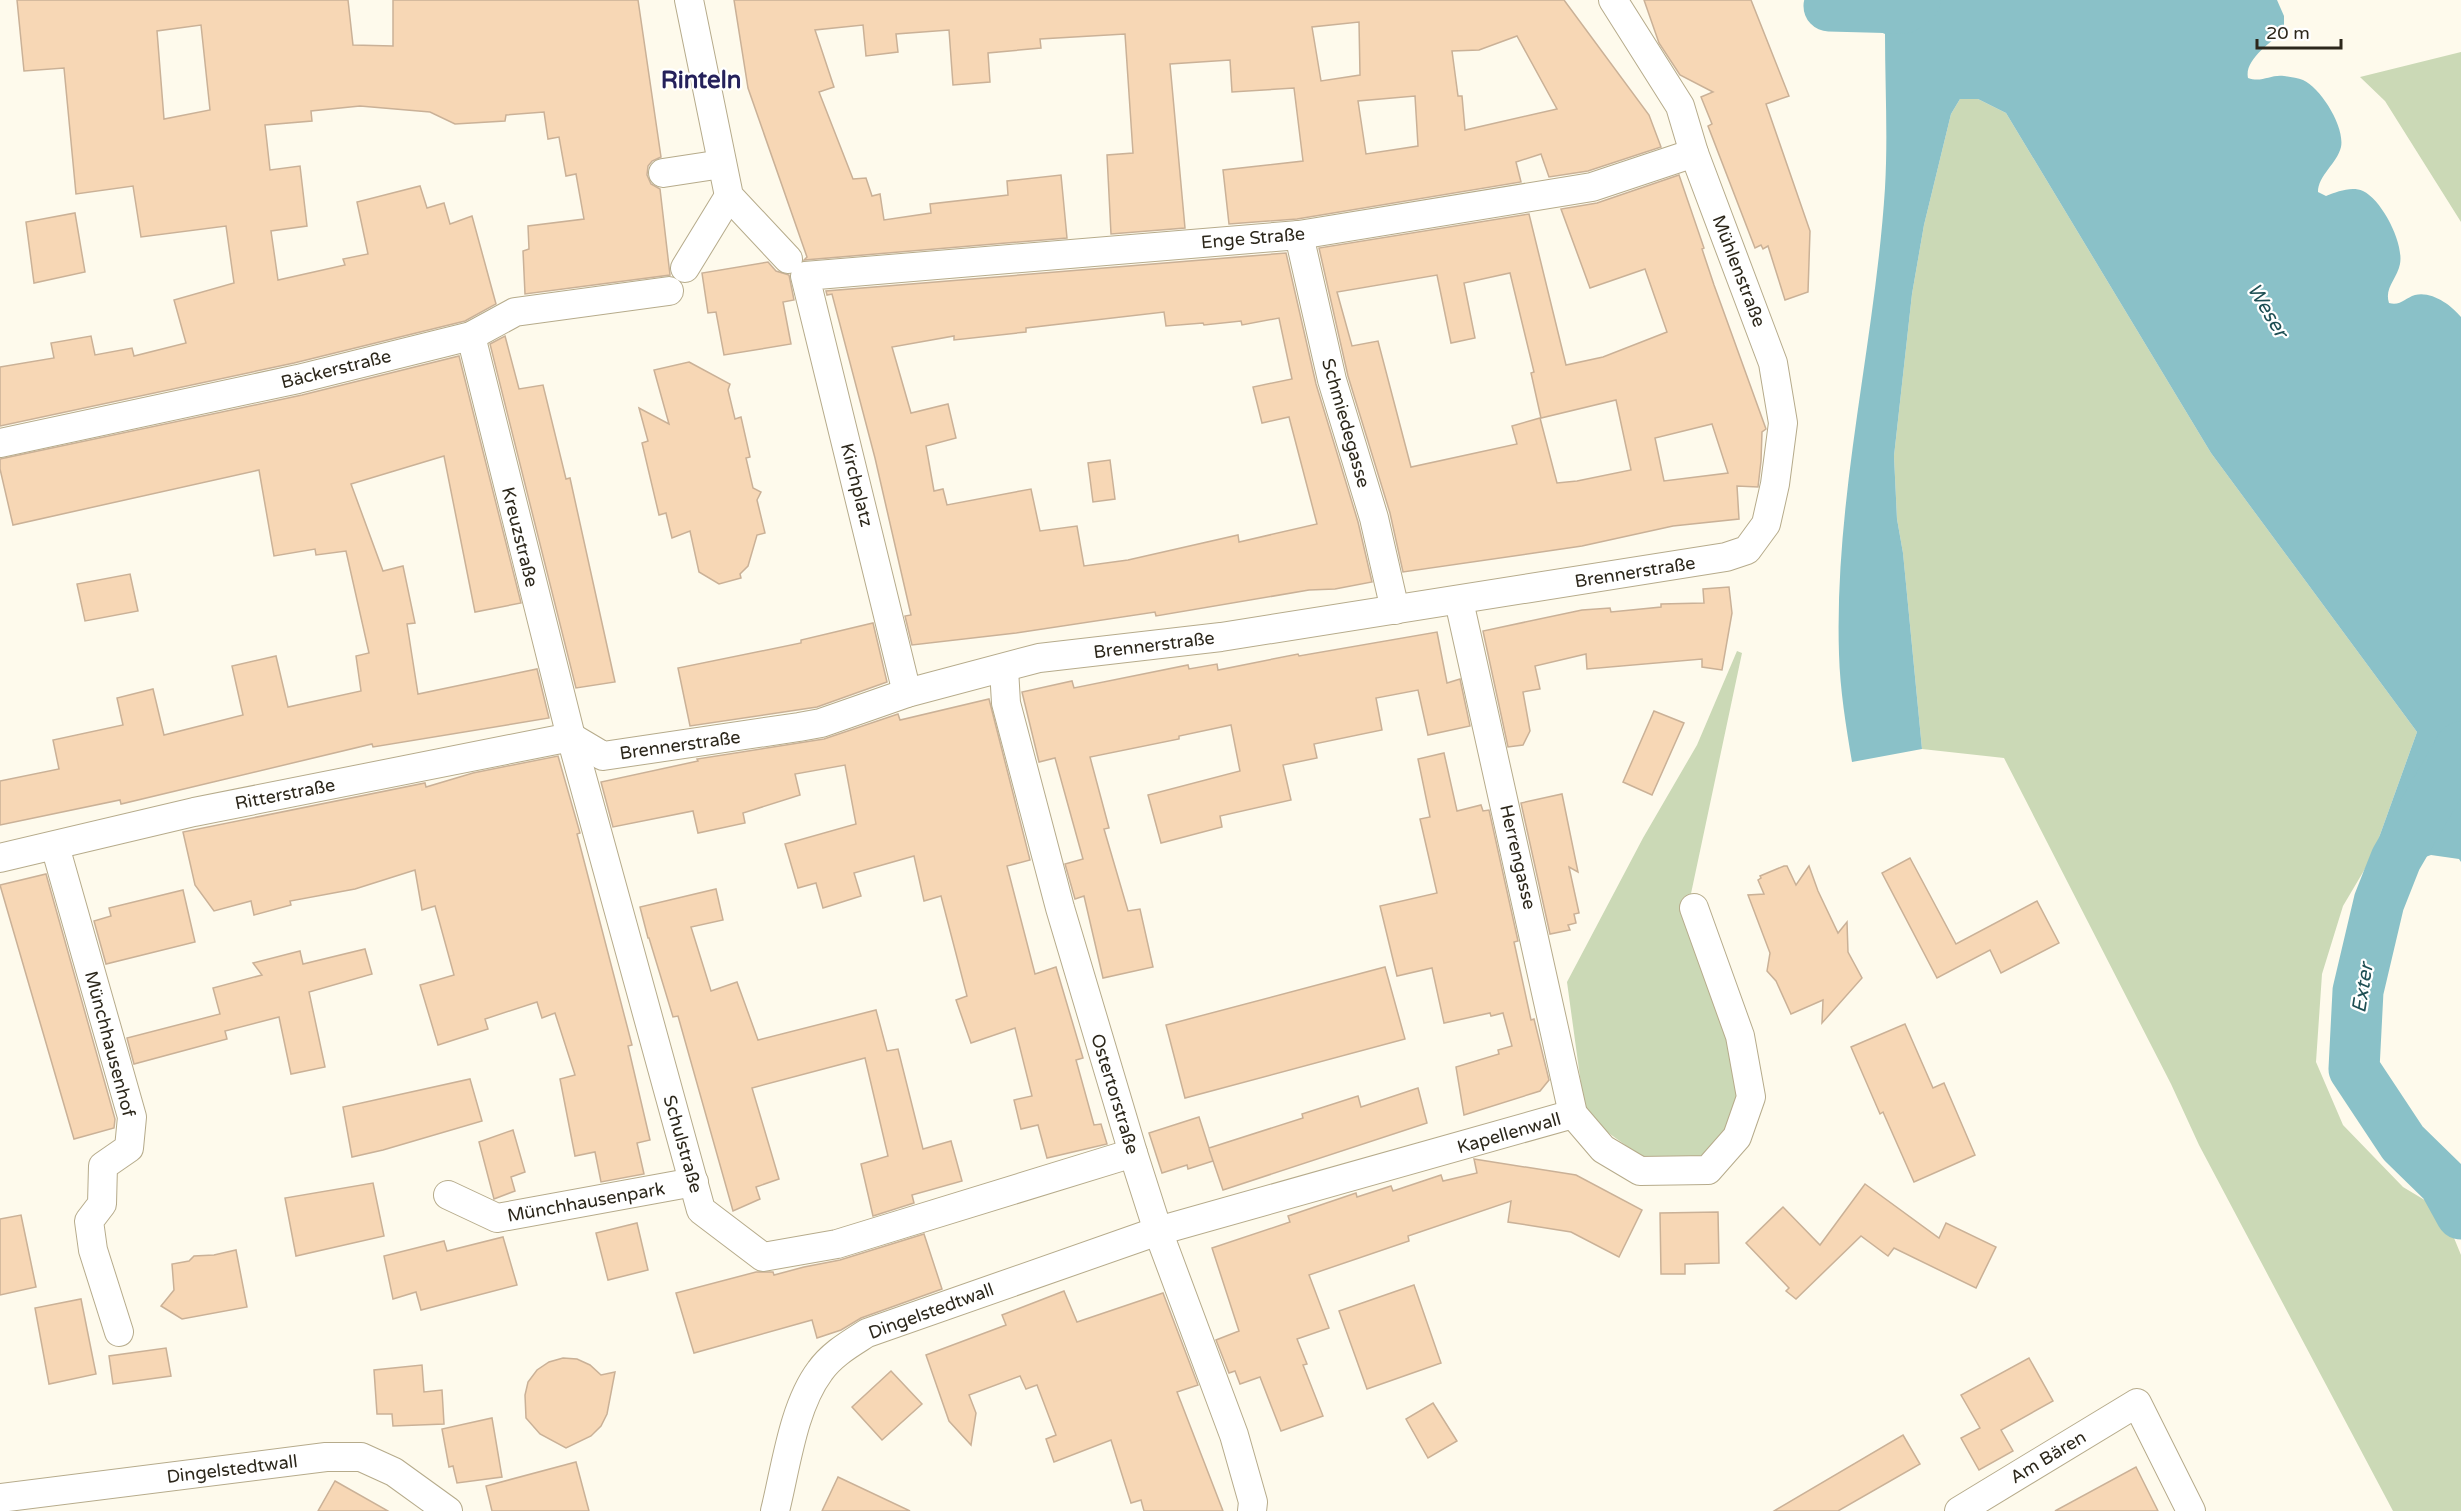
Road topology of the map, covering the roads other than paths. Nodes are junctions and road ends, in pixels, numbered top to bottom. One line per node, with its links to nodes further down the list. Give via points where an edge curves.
1 (689, 0): 4 (street)
2 (1616, 2): 3 (street, Mühlenstraße, via 1680,106)
3 (1695, 153): 7 (street, Enge Straße, via 1592,187); 13 (street, Mühlenstraße, via 1773,363 1783,423 1766,524)
4 (722, 164): 5 (street); 6 (street)
5 (663, 173)
6 (729, 196): 8 (street); 9 (street)
7 (1299, 235): 9 (street, Enge Straße); 15 (street, Schmiedegasse, via 1332,380 1374,518)
8 (685, 268)
9 (796, 268): 17 (street, Kirchplatz)
10 (669, 291): 11 (street, Bäckerstraße, via 515,312)
11 (471, 336): 12 (street, Bäckerstraße, via 298,379); 18 (street, Kreuzstraße)
12 (0, 443)
13 (1747, 550): 14 (street, Brennerstraße, via 1726,557)
14 (1460, 601): 15 (street, Brennerstraße); 22 (street, Herrengasse)
15 (1395, 610): 16 (street, Brennerstraße, via 1221,637 1040,658)
16 (1004, 669): 17 (street, Brennerstraße); 23 (street, Ostertorstraße, via 1006,703 1054,885)
17 (907, 693): 18 (street, Brennerstraße, via 810,725 603,756)
18 (571, 737): 19 (street, Ritterstraße, via 194,812); 24 (street, Schulstraße)
19 (55, 846): 20 (street, Ritterstraße); 27 (street, Münchhausenhof, via 132,1117 129,1148 103,1167 102,1203 89,1221 93,1250)
20 (0, 858)
21 (1694, 908): 22 (street, Kapellenwall, via 1740,1036 1752,1097 1737,1137 1708,1170 1640,1171 1603,1149)
22 (1573, 1114): 26 (street, Kapellenwall)
23 (1132, 1152): 24 (street, Schulstraße, via 837,1244 763,1257 701,1210); 26 (street, Ostertorstraße)
24 (694, 1182): 25 (street, Münchhausenpark, via 497,1218)
25 (448, 1195)
26 (1158, 1231): 30 (street, Dingelstedtwall, via 867,1333 841,1350 821,1370 801,1407); 31 (street, Ostertorstraße, via 1234,1436 1253,1502)
27 (119, 1332)
28 (0, 1498): 29 (street, Dingelstedtwall, via 326,1457 361,1457 394,1472)
29 (448, 1511)
30 (775, 1511)
31 (1252, 1511)
32 (1959, 1511): 33 (street, Am Bären, via 2137,1404)
33 (2191, 1511)

